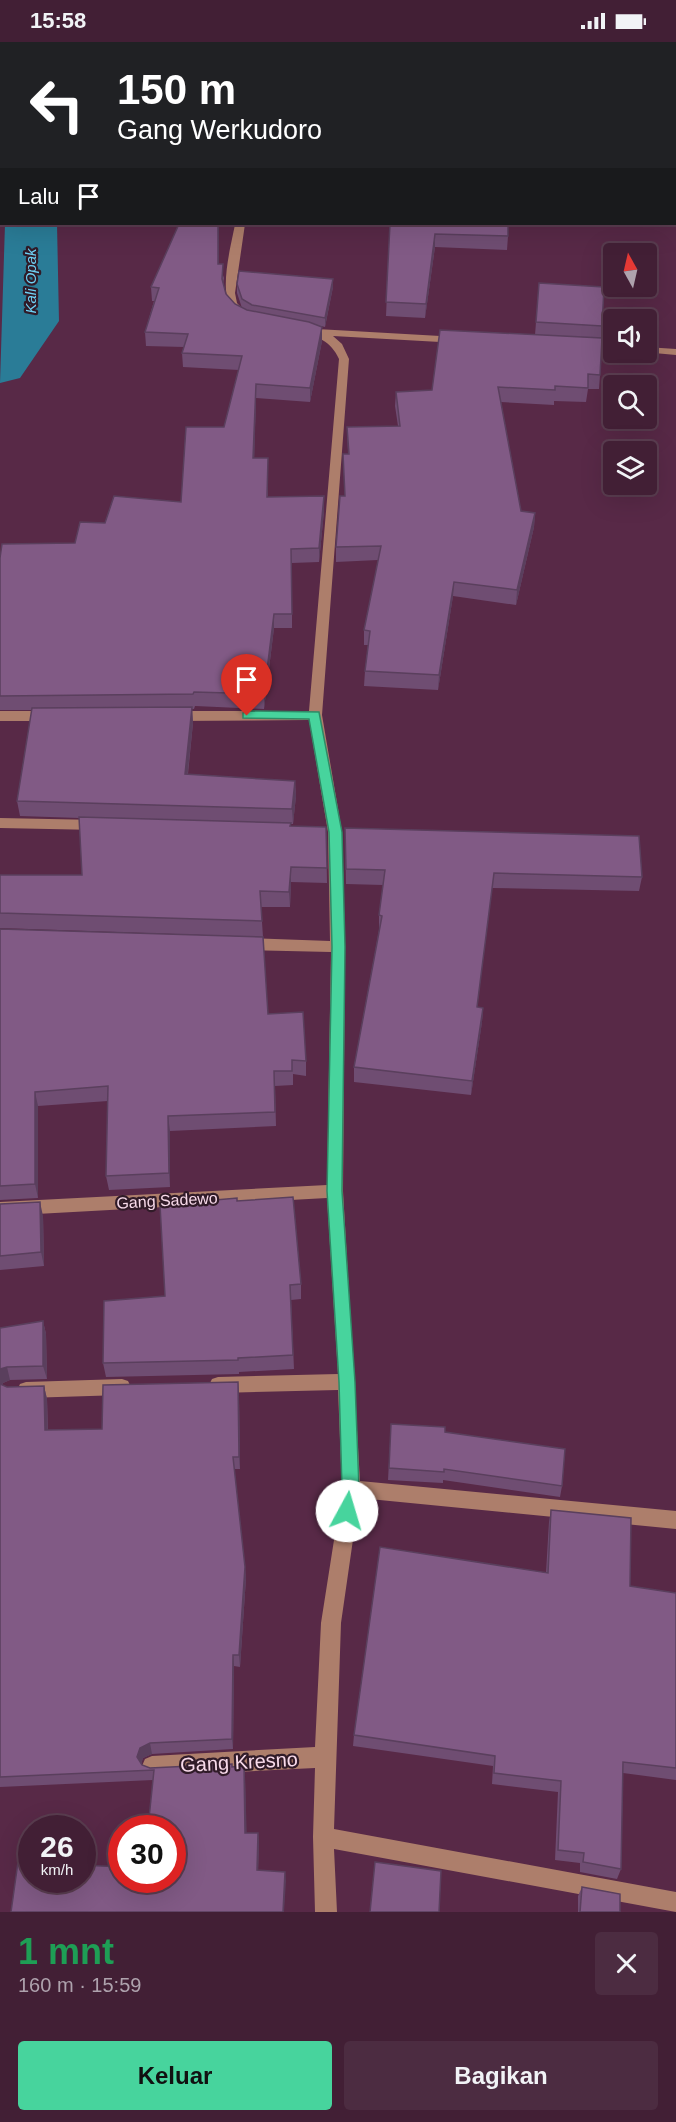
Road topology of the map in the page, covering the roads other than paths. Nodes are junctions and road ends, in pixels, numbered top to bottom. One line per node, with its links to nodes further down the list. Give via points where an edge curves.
1 (240, 225): 2 (street, via 230,293 232,304 237,312)
2 (260, 320)
3 (282, 325): 4 (street)
4 (317, 332): 5 (street); 10 (street, via 341,348 344,359)
5 (471, 340)
6 (566, 346): 7 (street)
7 (603, 348)
8 (657, 351): 9 (street)
9 (676, 352)
10 (315, 715): 13 (street); 17 (street)
11 (0, 716): 12 (street)
12 (70, 716)
13 (163, 716)
14 (0, 823): 15 (street)
15 (108, 826)
16 (233, 944): 17 (street)
17 (338, 947): 18 (street)
18 (335, 1191): 19 (street, Gang Sadewo); 20 (street)
19 (0, 1209)
20 (347, 1382): 21 (street); 24 (street)
21 (196, 1386)
22 (138, 1387): 23 (street)
23 (11, 1390)
24 (351, 1489): 25 (street); 26 (street, via 331,1623)
25 (676, 1521)
26 (325, 1757): 27 (street, Gang Kresno); 28 (street)
27 (152, 1766)
28 (323, 1837): 29 (street); 30 (street)
29 (676, 1903)
30 (326, 1912)

